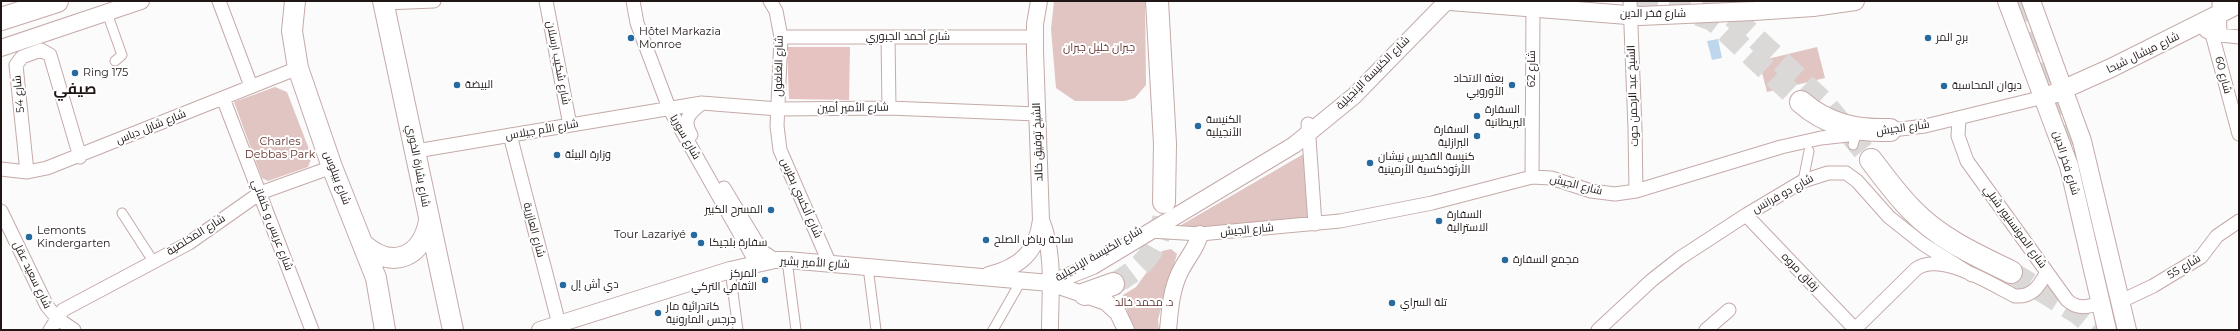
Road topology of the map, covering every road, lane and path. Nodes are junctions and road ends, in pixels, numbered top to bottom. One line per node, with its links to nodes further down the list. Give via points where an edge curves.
1 (57, 1): 25 (highway)
2 (140, 1): 23 (street)
3 (219, 1): 35 (street)
4 (295, 1): 34 (main road, شارع بيبلوس, via 292,31)
5 (434, 1): 17 (street)
6 (546, 1): 46 (street, شارع شكيب ارسلان)
7 (633, 1): 41 (street, شارع سوريا, via 642,38)
8 (770, 1): 28 (street, شارع الغلغول, via 776,11)
9 (1039, 1): 30 (street, الشيخ توفيق خالد)
10 (1157, 1): 62 (highway, via 1164,130)
11 (1440, 1): 47 (street, شارع الكنيسة الإنجيلية, via 1388,48)
12 (1448, 1): 18 (main road, شارع فخر الدين); 47 (street, شارع الكنيسة الإنجيلية, via 1354,96)
13 (1656, 1): 24 (main road)
14 (1855, 1): 24 (main road, شارع فخر الدين, via 1813,7 1711,14)
15 (2007, 1): 37 (main road, شارع فخر الدين)
16 (2031, 1): 36 (main road, شارع فخر الدين)
17 (383, 2): 51 (main road, شارع بشارة الخوري)
18 (1476, 3): 20 (main road, شارع فخر الدين)
19 (2239, 4): 22 (main road, شارع ميشال شيحا)
20 (1532, 8): 21 (main road, شارع فخر الدين); 58 (street, شارع 62)
21 (1630, 8): 24 (main road, شارع فخر الدين); 60 (street, الشيخ عبد الرحمن حوت)
22 (2219, 8): 26 (main road, شارع ميشال شيحا); 27 (street, شارع 60)
23 (107, 13): 32 (street); 33 (street, via 122,55)
24 (1669, 14)
25 (8, 17)
26 (2195, 27): 27 (street); 36 (main road, شارع ميشال شيحا)
27 (2216, 34): 31 (street); 49 (street, شارع 60)
28 (781, 37): 29 (street, شارع أحمد الجبوري); 43 (street, شارع الغلغول)
29 (888, 37): 30 (street, شارع أحمد الجبوري); 42 (street)
30 (1035, 37): 44 (street, الشيخ توفيق خالد)
31 (2239, 37)
32 (1, 48)
33 (115, 61)
34 (298, 68): 35 (street, شارع شارل دباس); 55 (main road, شارع بيبلوس)
35 (251, 86): 38 (street, شارع شارل دباس)
36 (2064, 90): 37 (main road, شارع ميشال شيحا); 87 (main road, شارع فخر الدين, via 2092,175)
37 (2044, 97): 45 (street, شارع الجيش); 88 (main road, شارع فخر الدين, via 2069,166)
38 (223, 98): 53 (street, شارع شارل دباس); 61 (street, شارع عريس و كنفاني)
39 (1801, 102): 48 (highway, via 1814,113 1837,124 1860,130)
40 (702, 103): 41 (street, شارع الأمير أمين); 43 (street, شارع الأمير أمين); 73 (street, شارع سوريا, via 688,115 687,128 762,251)
41 (669, 108): 46 (street, شارع الأم جيلاس); 76 (street, شارع سوريا)
42 (889, 108): 43 (street, شارع الأمير أمين); 44 (street, شارع الأمير أمين)
43 (778, 109): 75 (street, شارع ألكسي بطرس, via 778,137 783,160)
44 (1037, 114): 66 (street, الشيخ توفيق خالد)
45 (1959, 118): 48 (street, شارع الجيش); 80 (street, شارع المونسنيور شبلي, via 1958,136 1965,157)
46 (570, 125): 50 (street, شارع الأم جيلاس)
47 (1309, 129): 69 (street); 70 (street, شارع الكنيسة الإنجيلية)
48 (1890, 130): 60 (street, شارع الجيش, via 1854,139 1821,138 1781,147)
49 (2239, 134)
50 (510, 135): 51 (street, شارع الأم جيلاس); 91 (street, شارع العازرية)
51 (416, 151): 67 (main road, شارع بشارة الخوري)
52 (1809, 151): 59 (street)
53 (80, 156): 57 (street, شارع شارل دباس); 57 (street, شارع 54, via 50,55 42,50 22,57 16,65)
54 (1871, 160): 79 (highway, via 1912,211 1968,252)
55 (332, 167): 61 (street, شارع المخلصية); 72 (main road, شارع بيبلوس)
56 (1, 169): 57 (street, شارع شارل دباس)
57 (27, 172)
58 (1532, 177): 60 (street, شارع الجيش, via 1551,178 1591,191 1615,194); 69 (street, شارع الجيش, via 1390,212)
59 (1803, 181): 65 (street, شارع دو فرانس); 81 (street, شارع دو فرانس, via 1828,173 1846,173 1857,181 1889,217 1911,235)
60 (1636, 191)
61 (260, 193): 74 (street, شارع المخلصية, via 189,243); 94 (street, شارع عريس و كنفاني)
62 (1164, 202)
63 (1, 211): 90 (street, شارع سعيد عقل, via 47,306)
64 (122, 213): 74 (street)
65 (1746, 215): 105 (street, شارع دو فرانس, via 1680,258); 107 (street, زقاق مروه)
66 (1041, 220): 82 (street, via 1034,245 1021,261 1005,271); 84 (street, الشيخ توفيق خالد, via 1047,234 1050,254)
67 (429, 221): 72 (main road, via 427,233 421,244 408,255 386,258); 96 (main road, شارع بشارة الخوري)
68 (2239, 221): 87 (street, شارع 55, via 2217,236 2201,257 2153,286)
69 (1315, 224): 71 (street, شارع الجيش)
70 (1148, 229): 71 (street, شارع الجيش); 84 (street, شارع الكنيسة الإنجيلية)
71 (1200, 234): 104 (street, via 1175,284)
72 (364, 245): 95 (main road, شارع بيبلوس, via 380,293)
73 (781, 260): 75 (street, شارع الأمير بشير); 76 (street, شارع الأمير بشير); 99 (street)
74 (153, 261): 90 (street, شارع المخلصية, via 63,310)
75 (829, 262): 77 (street, شارع الأمير بشير)
76 (757, 264): 78 (street, شارع الأمير بشير)
77 (868, 267): 82 (street, شارع الأمير بشير); 100 (street)
78 (730, 270): 91 (street, شارع الأمير بشير); 98 (street)
79 (2011, 272)
80 (2047, 272): 81 (street, via 2034,292 2022,296 2015,296); 88 (street, شارع المونسنيور شبلي, via 2072,304 2083,308)
81 (1972, 275): 107 (street, via 1940,263 1920,266)
82 (979, 278): 83 (street, شارع الأمير بشير)
83 (1021, 281): 84 (street, شارع الأمير بشير); 101 (street)
84 (1050, 283): 86 (street, شارع الأمير بشير); 102 (street, الشيخ توفيق خالد)
85 (1113, 284): 86 (highway)
86 (1086, 294): 103 (street, شارع الأمير بشير, via 1112,306 1118,312)
87 (2120, 302): 109 (main road, شارع فخر الدين)
88 (2100, 303): 108 (main road, شارع فخر الدين)
89 (1729, 310): 106 (street)
90 (58, 319): 92 (street, شارع المخلصية); 93 (street, شارع سعيد عقل)
91 (559, 324): 97 (street, شارع الأمير بشير)
92 (50, 330)
93 (74, 330)
94 (312, 330)
95 (385, 330)
96 (453, 330)
97 (540, 330)
98 (738, 330)
99 (796, 330)
100 (876, 330)
101 (993, 330)
102 (1050, 330)
103 (1126, 330)
104 (1168, 330)
105 (1598, 330)
106 (1706, 330)
107 (1854, 330)
108 (2107, 330)
109 (2127, 330)

